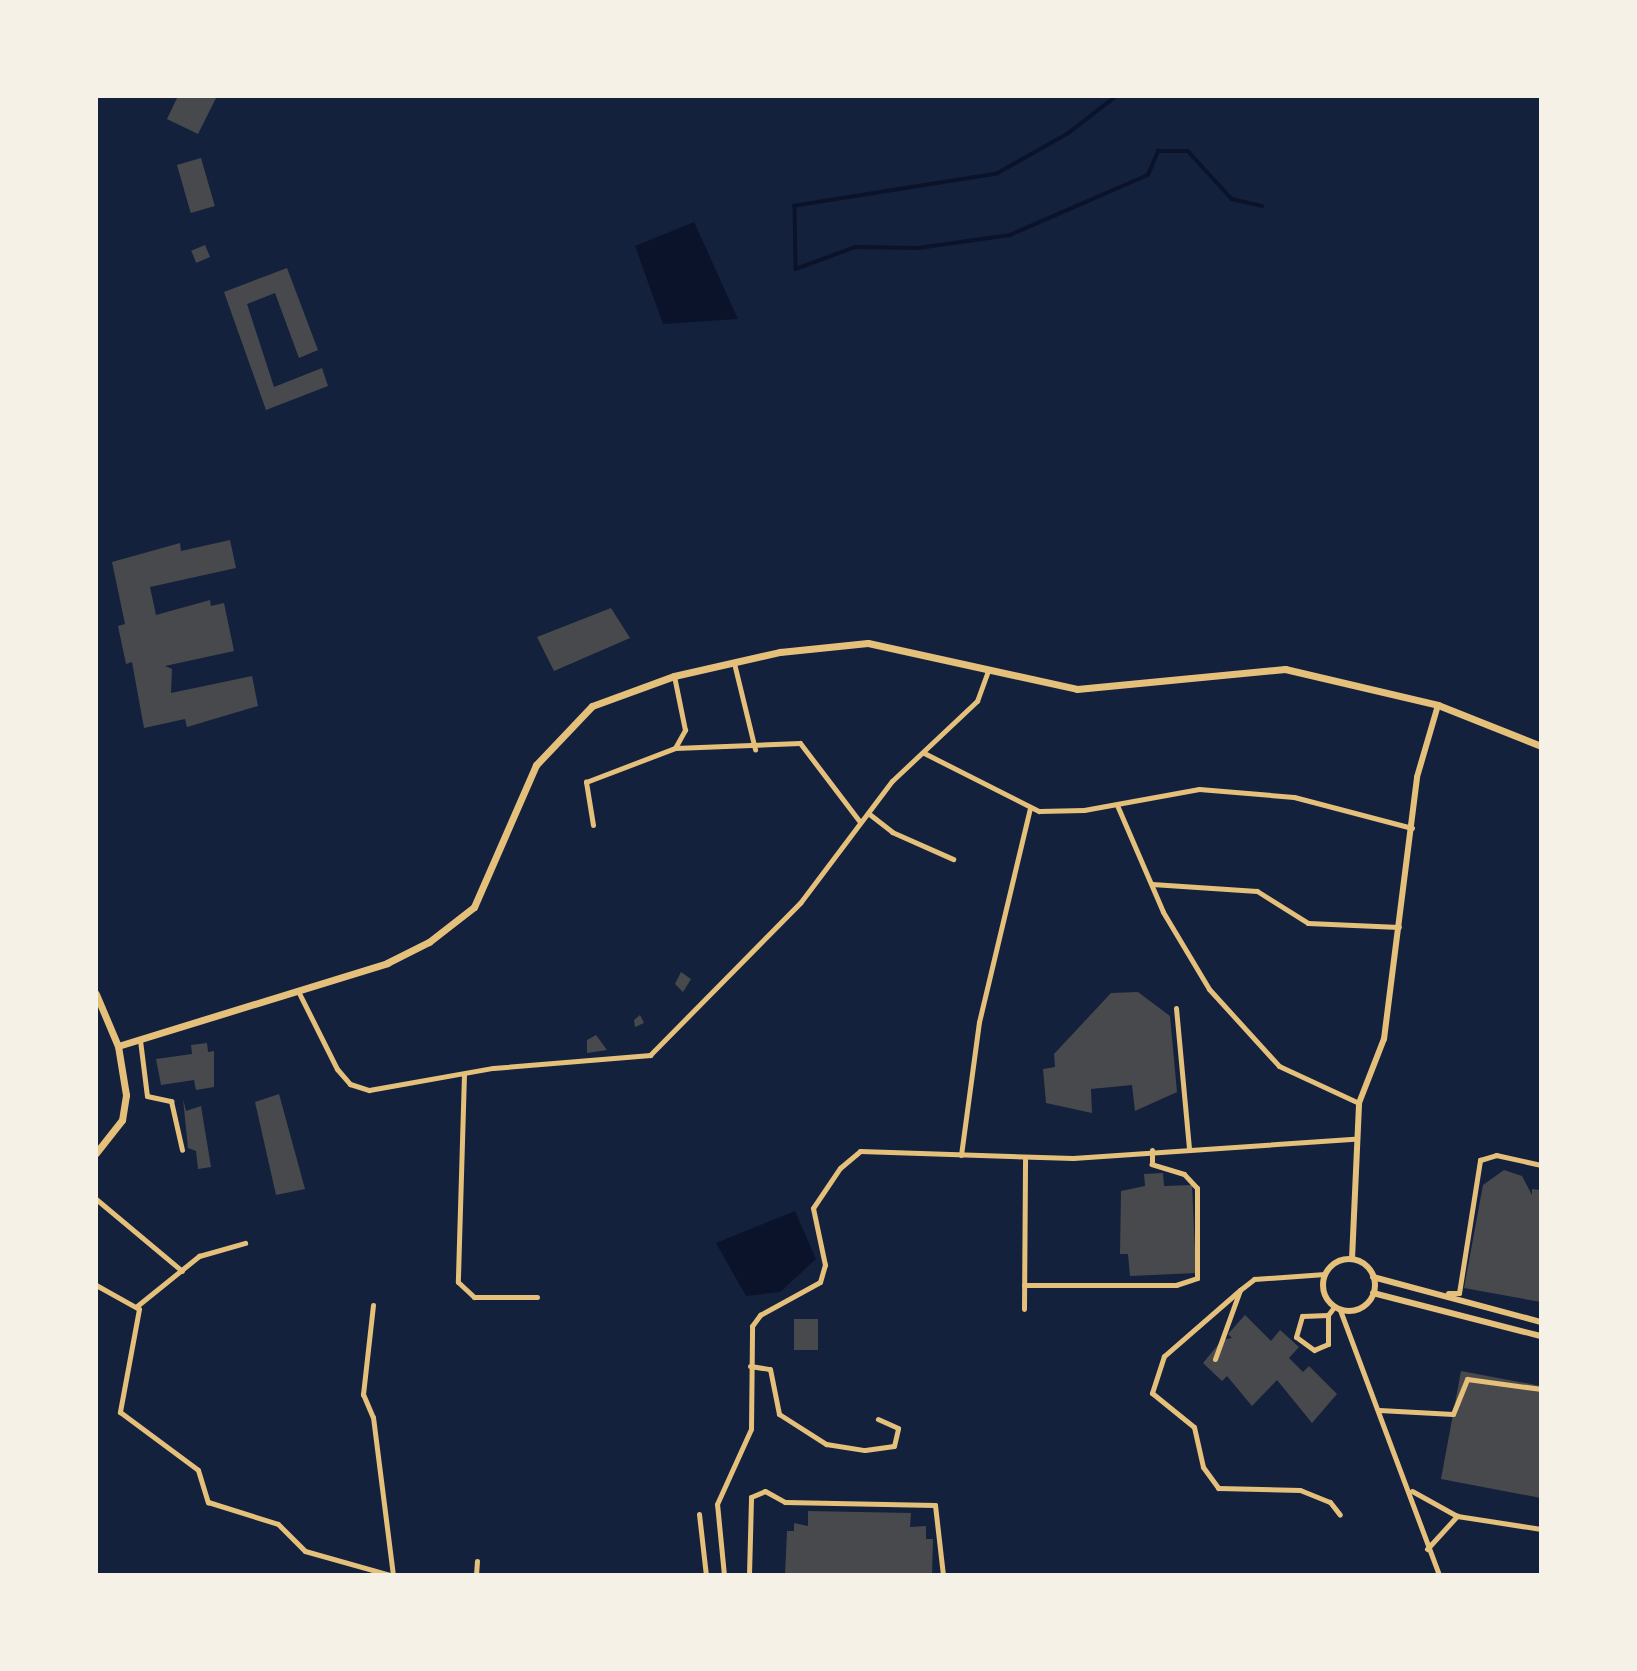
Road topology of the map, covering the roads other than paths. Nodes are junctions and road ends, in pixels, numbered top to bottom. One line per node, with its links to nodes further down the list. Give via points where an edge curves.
1 (734, 663): 2 (main road, via 868,643); 3 (main road); 7 (street)
2 (988, 670): 4 (main road, via 1077,689 1285,669); 8 (street, via 977,701)
3 (674, 676): 6 (street, via 685,730); 18 (main road, via 592,706 557,736 513,810 474,907 387,962)
4 (1438, 705): 5 (main road); 14 (street, via 1417,777)
5 (1541, 746)
6 (675, 748): 7 (street); 13 (street, via 586,782)
7 (755, 749): 12 (street, via 800,743)
8 (924, 753): 10 (street); 11 (street)
9 (1118, 805): 10 (street); 14 (street, via 1199,789 1247,792 1325,803); 16 (street)
10 (1030, 808): 30 (street, via 979,1022)
11 (868, 813): 12 (street); 15 (street, via 892,832)
12 (860, 822): 23 (street, via 800,903 650,1055)
13 (593, 825)
14 (1412, 828): 17 (street)
15 (953, 859)
16 (1152, 884): 17 (street, via 1256,891 1308,923); 24 (street, via 1209,989 1265,1052 1279,1066)
17 (1399, 927): 24 (street, via 1384,1039)
18 (298, 991): 21 (main road); 23 (street, via 331,1060 357,1088)
19 (96, 995): 22 (main road)
20 (1176, 1008): 26 (street)
21 (141, 1040): 22 (main road); 27 (street, via 147,1096 171,1101)
22 (118, 1046): 29 (main road, via 126,1095 122,1120)
23 (464, 1074): 44 (street, via 458,1282 474,1297)
24 (1359, 1103): 25 (street)
25 (1354, 1139): 26 (street); 35 (street)
26 (1189, 1147): 28 (street)
27 (182, 1150)
28 (1152, 1150): 31 (street); 40 (street, via 1152,1164 1184,1174 1197,1188 1198,1278 1176,1285)
29 (96, 1153)
30 (961, 1155): 31 (street); 53 (street, via 877,1148 860,1151 840,1168 813,1208 825,1265 820,1282 760,1315 752,1326)
31 (1026, 1159): 40 (street)
32 (1541, 1165): 43 (street, via 1496,1156 1480,1160 1458,1293)
33 (96, 1199): 36 (street)
34 (245, 1242): 36 (street, via 199,1256)
35 (1352, 1259): 37 (street, via 1333,1264); 38 (street)
36 (182, 1271): 46 (street)
37 (1325, 1274): 41 (street, via 1292,1272 1254,1279); 47 (street, via 1324,1292)
38 (1373, 1277): 42 (street); 43 (street)
39 (96, 1285): 46 (street)
40 (1024, 1285): 48 (street)
41 (1240, 1290): 52 (street); 59 (street, via 1164,1356 1152,1393 1194,1427 1203,1467 1218,1488 1300,1490 1330,1502)
42 (1373, 1293): 47 (street, via 1364,1306); 51 (street)
43 (1448, 1293): 50 (street)
44 (537, 1297)
45 (373, 1305): 64 (street, via 363,1394 373,1417)
46 (137, 1306): 64 (street, via 120,1412 198,1470 208,1502 278,1524 305,1551)
47 (1337, 1308): 49 (street); 55 (street)
48 (1024, 1309)
49 (1328, 1315): 49 (street, via 1302,1316 1296,1337 1314,1350 1328,1344)
50 (1541, 1322)
51 (1541, 1336)
52 (1215, 1359)
53 (750, 1366): 56 (street, via 770,1369 779,1414 825,1444 865,1450 894,1446 898,1428); 67 (street, via 751,1429 717,1504)
54 (1541, 1389): 55 (street, via 1467,1379 1453,1414)
55 (1379, 1410): 57 (street)
56 (878, 1419)
57 (1412, 1491): 60 (street); 62 (street)
58 (699, 1514): 66 (street)
59 (1340, 1515)
60 (1457, 1516): 61 (street); 62 (street)
61 (1541, 1529)
62 (1427, 1549): 70 (street)
63 (477, 1561): 65 (street)
64 (391, 1575)
65 (477, 1575)
66 (706, 1575)
67 (724, 1575)
68 (749, 1575): 69 (street, via 751,1497 765,1492 785,1502 935,1505)
69 (943, 1575)
70 (1439, 1575)

